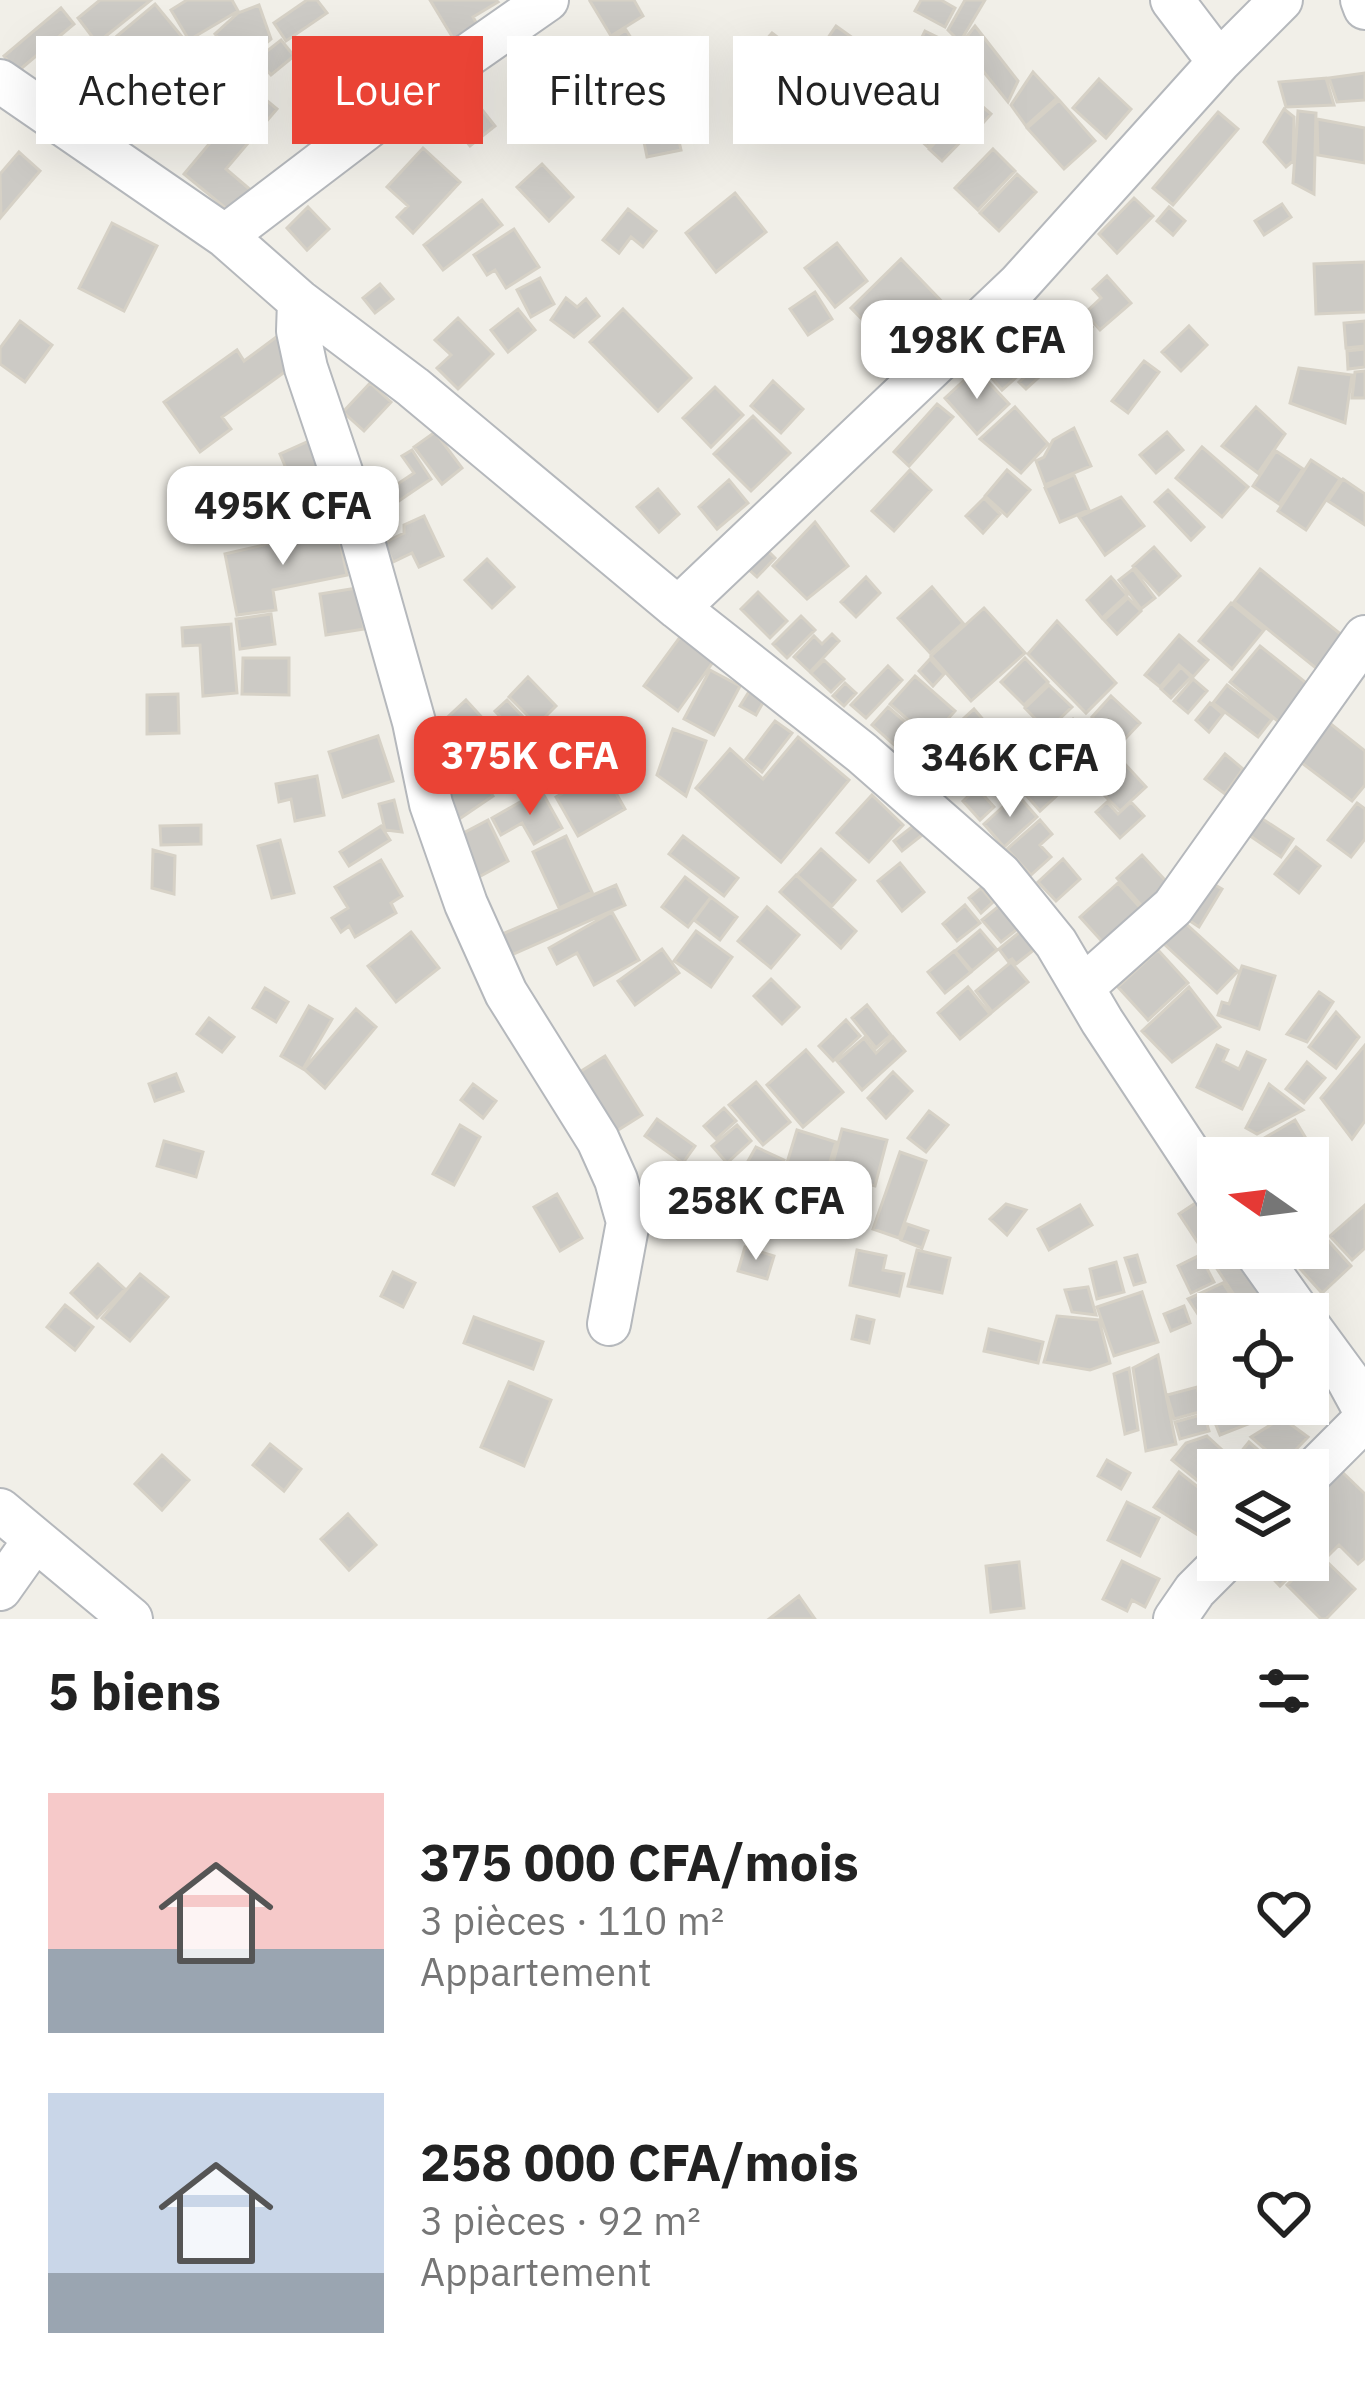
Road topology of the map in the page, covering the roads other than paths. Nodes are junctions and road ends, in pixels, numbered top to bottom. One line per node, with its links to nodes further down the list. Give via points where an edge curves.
1 (547, 0): 6 (street)
2 (1172, 0): 4 (street)
3 (1281, 0): 4 (street)
4 (1219, 62): 8 (street, via 1019,284)
5 (0, 81): 6 (street)
6 (225, 236): 7 (street)
7 (299, 302): 8 (street); 12 (street, via 306,368 466,904 506,993 598,1140 622,1201 628,1222)
8 (678, 608): 10 (street, via 1000,874)
9 (1365, 637): 10 (street, via 1173,907)
10 (1083, 988): 11 (street)
11 (1197, 1164)
12 (609, 1324)
13 (1329, 1352): 14 (street)
14 (1360, 1392): 15 (street)
15 (1325, 1449)
16 (0, 1510): 17 (street)
17 (34, 1540): 19 (street); 20 (street)
18 (1204, 1581): 21 (street)
19 (0, 1589)
20 (131, 1619)
21 (1175, 1619)

